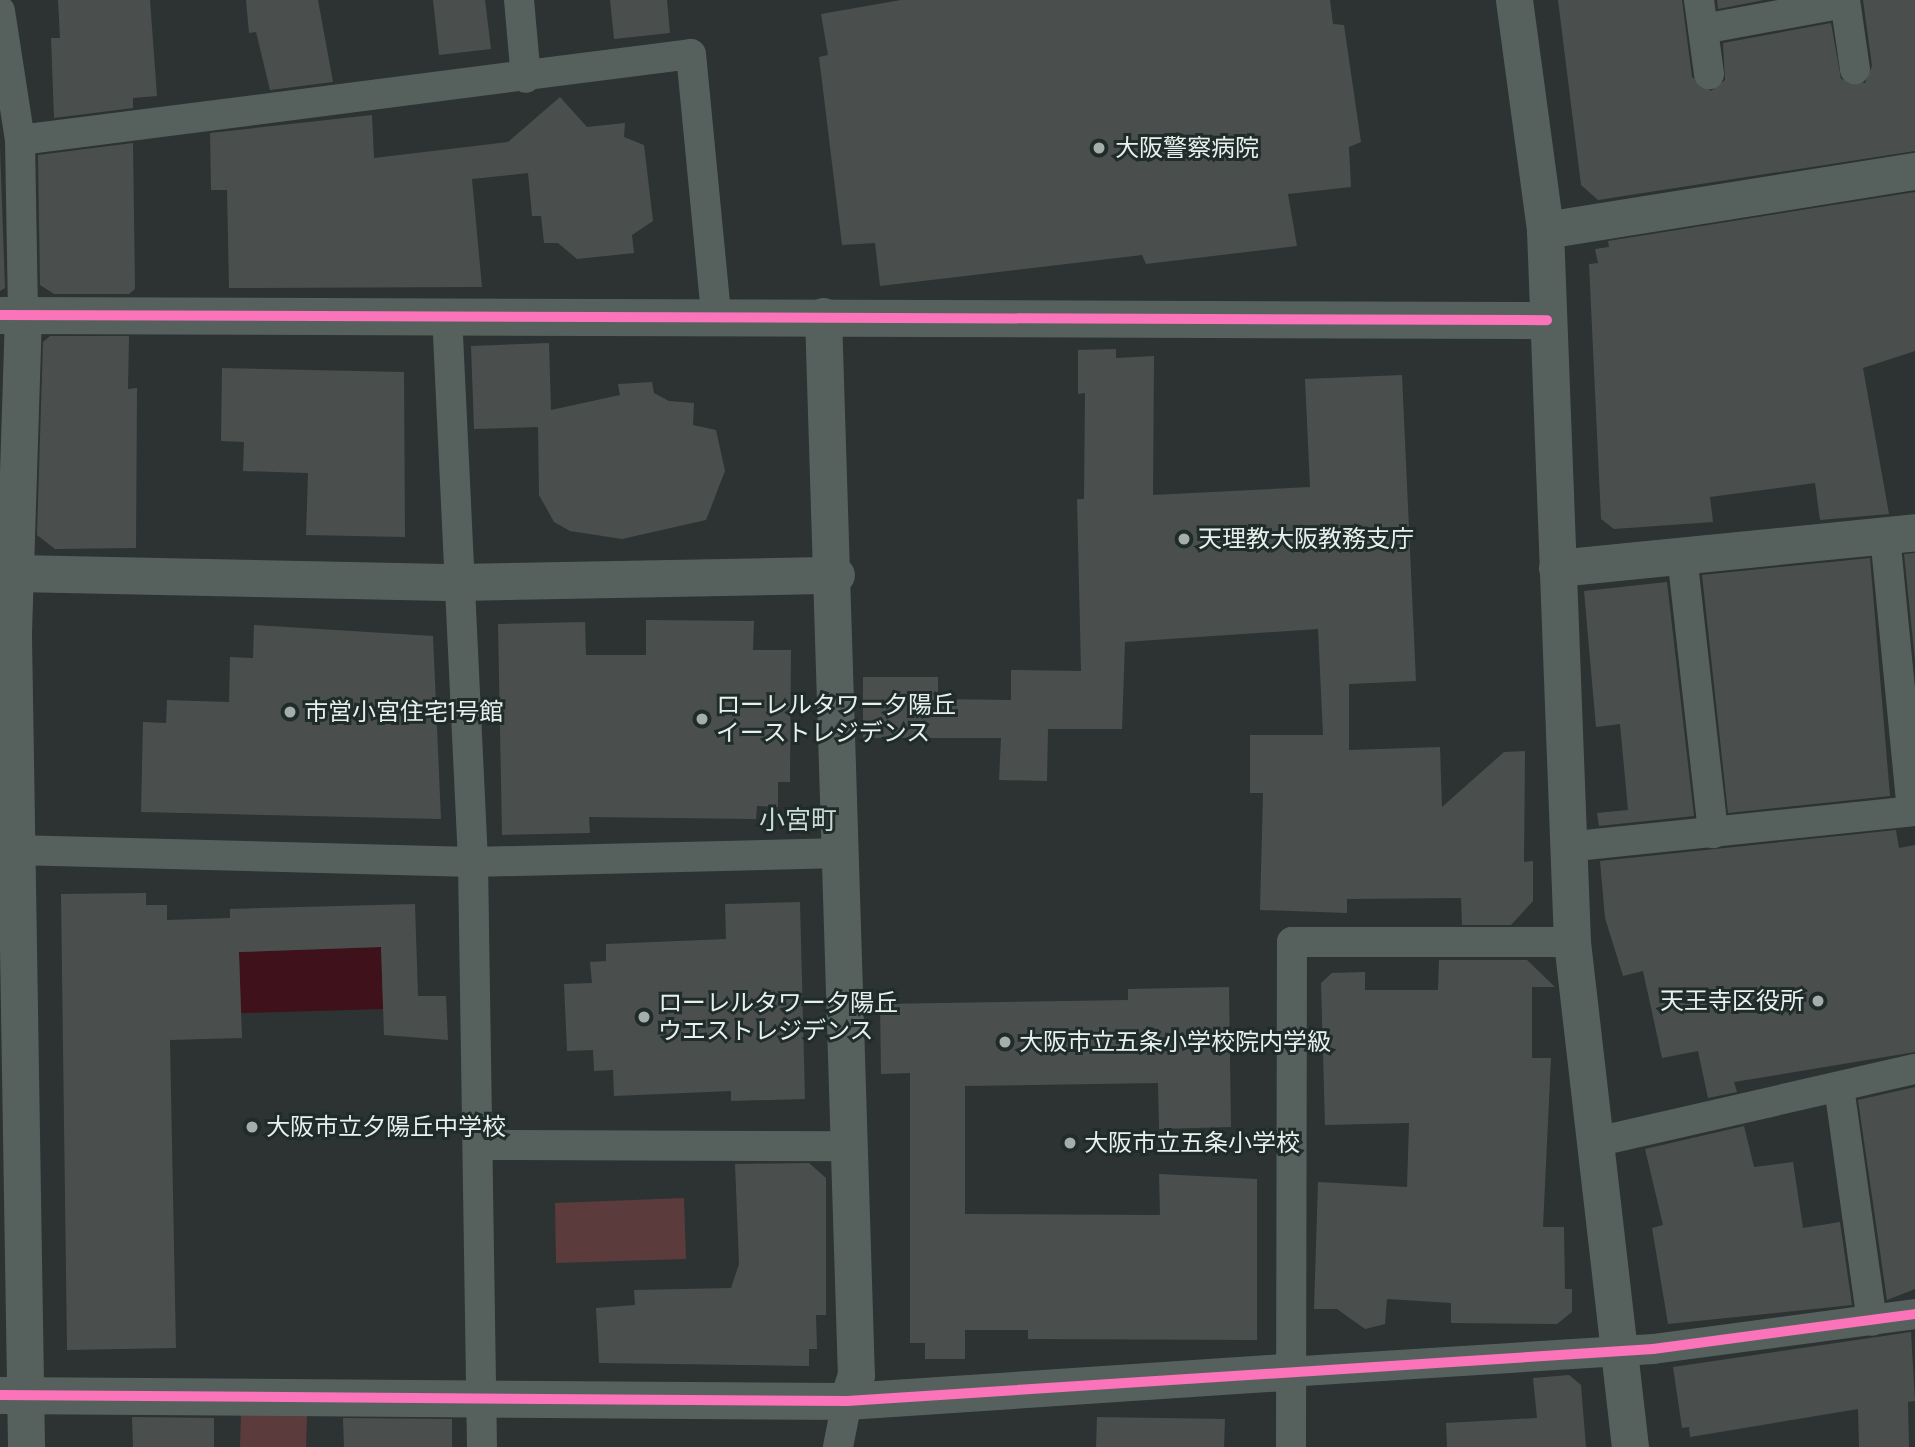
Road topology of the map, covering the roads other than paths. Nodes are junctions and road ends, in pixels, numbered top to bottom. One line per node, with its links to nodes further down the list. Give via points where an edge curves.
1 (519, 0): 8 (street)
2 (1514, 0): 11 (street)
3 (1845, 2): 5 (street); 6 (street)
4 (0, 11): 9 (street)
5 (1701, 14): 7 (street)
6 (1854, 69)
7 (1709, 74)
8 (526, 78): 9 (street); 14 (street, via 691,54)
9 (13, 133): 13 (street)
10 (1915, 171): 11 (street)
11 (1545, 230): 16 (street)
12 (447, 314): 13 (street); 14 (street); 22 (street)
13 (12, 315): 20 (street)
14 (716, 315): 15 (street)
15 (823, 316): 16 (street); 21 (street)
16 (1547, 320): 19 (street)
17 (1900, 533): 18 (street); 24 (street, via 1912,811)
18 (1682, 555): 19 (street); 24 (street)
19 (1557, 568): 25 (street)
20 (16, 573): 22 (street); 23 (street)
21 (836, 575): 22 (street); 27 (street)
22 (458, 582): 28 (street)
23 (6, 636): 26 (street)
24 (1713, 833): 25 (street)
25 (1566, 847): 29 (street)
26 (7, 850): 28 (street); 39 (street)
27 (842, 853): 28 (street); 34 (street)
28 (473, 862): 33 (street)
29 (1573, 942): 32 (street); 38 (street, via 1292,942)
30 (1915, 1069): 31 (street)
31 (1839, 1087): 32 (street); 36 (street)
32 (1600, 1141): 37 (street)
33 (478, 1145): 34 (street); 40 (street)
34 (848, 1146): 41 (street, via 856,1375)
35 (1915, 1314): 36 (street)
36 (1872, 1321): 37 (street)
37 (1621, 1348): 38 (street); 46 (street)
38 (1287, 1372): 41 (street); 45 (street)
39 (13, 1395): 40 (street); 42 (street)
40 (482, 1395): 41 (street); 43 (street)
41 (847, 1401): 44 (street)
42 (26, 1447)
43 (482, 1447)
44 (838, 1447)
45 (1291, 1447)
46 (1630, 1447)

